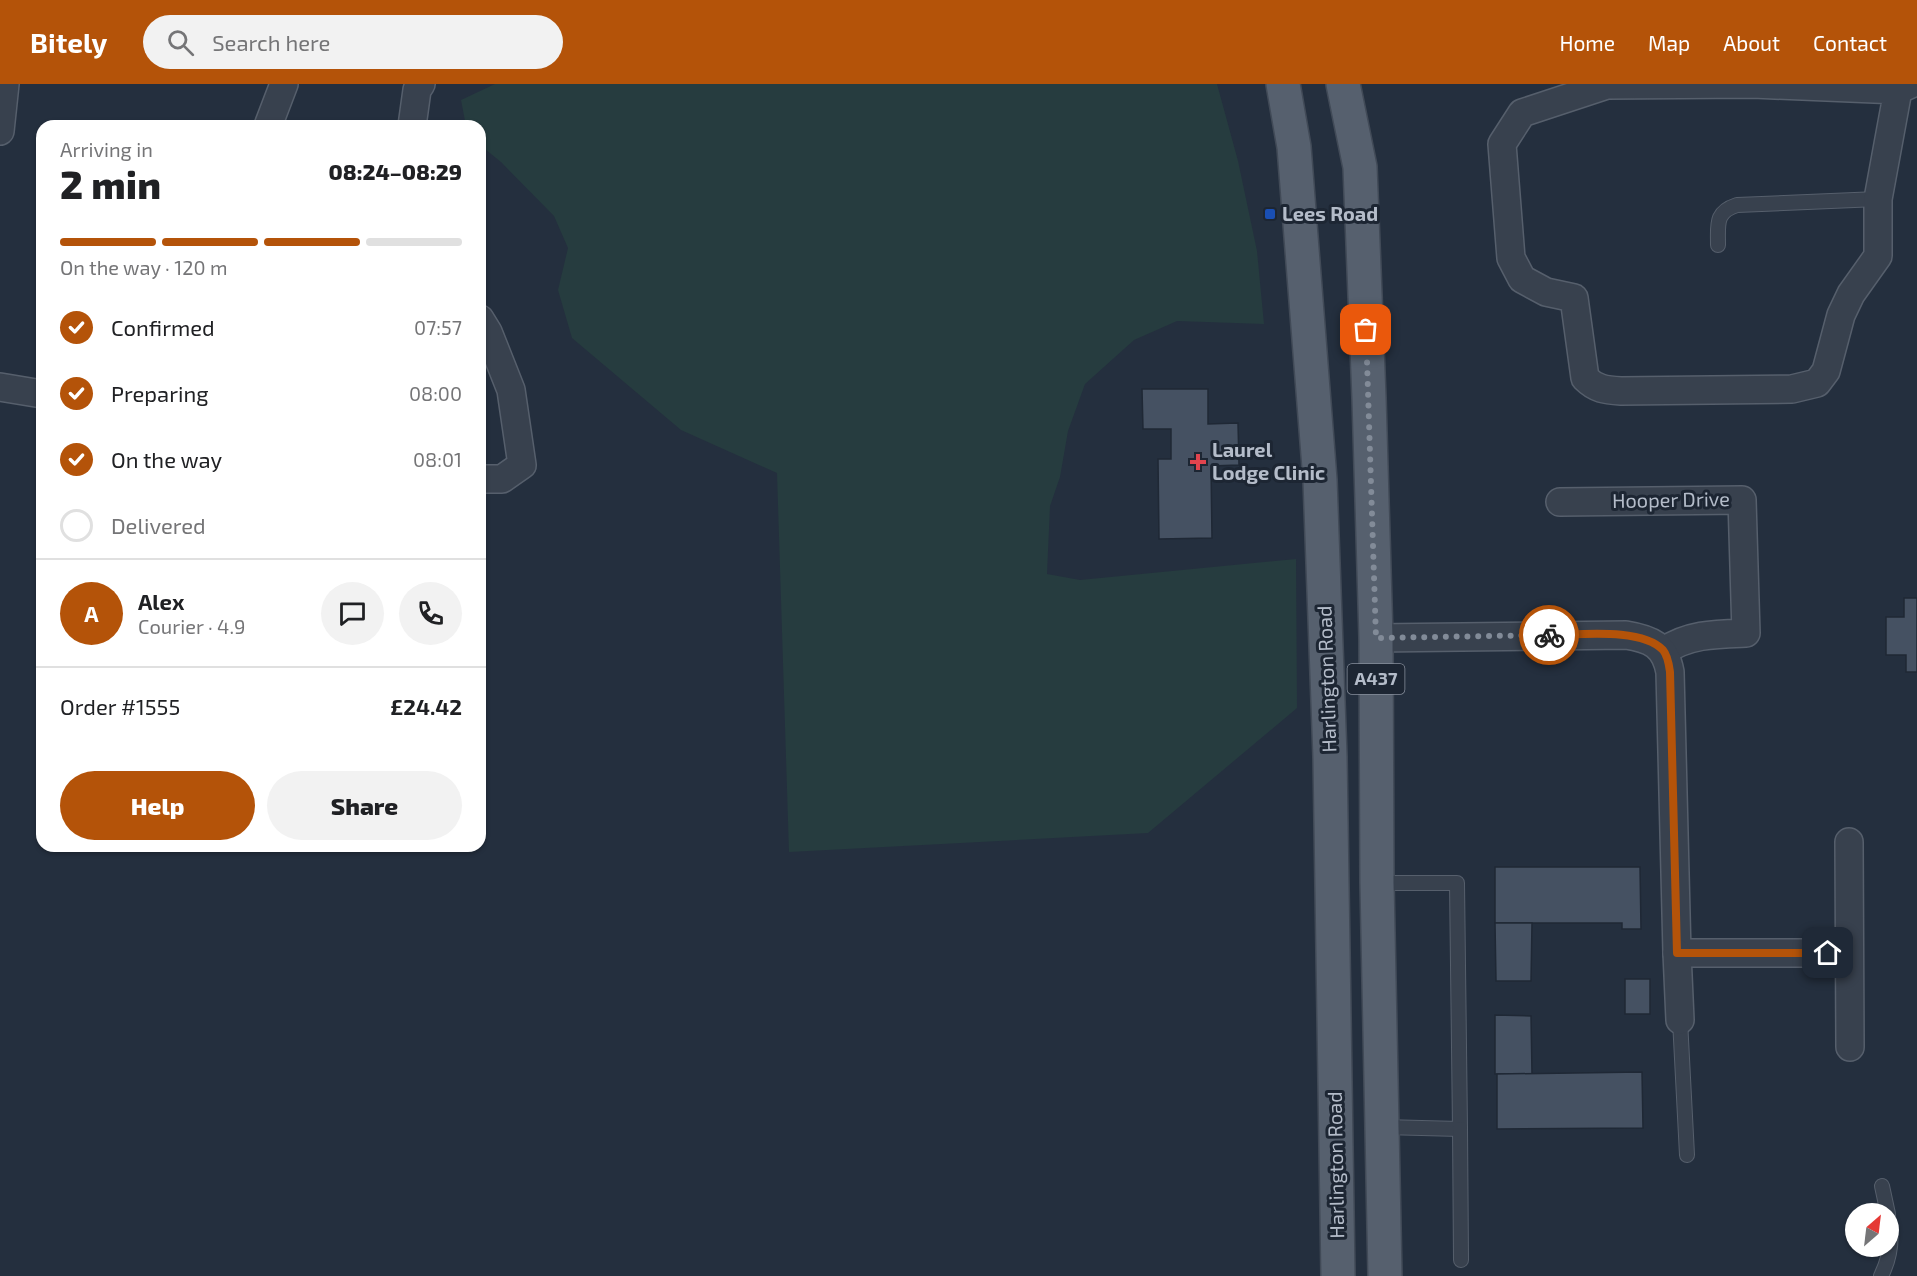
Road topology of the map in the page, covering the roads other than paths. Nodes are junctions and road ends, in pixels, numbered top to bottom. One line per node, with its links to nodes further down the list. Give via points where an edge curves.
1 (5, 84): 11 (street)
2 (284, 84): 9 (street)
3 (421, 84): 10 (street)
4 (1283, 84): 34 (main road, Harlington Road / A437, via 1293,147 1320,480 1330,757)
5 (1343, 84): 19 (main road, A437, via 1360,168)
6 (1607, 84): 7 (street); 12 (street, via 1522,113 1502,144 1510,258 1521,279 1546,292 1575,298 1585,378 1594,387 1621,391 1792,389 1817,383 1826,371 1841,315 1851,294 1878,256)
7 (1753, 84): 8 (street)
8 (1904, 87): 12 (street)
9 (270, 120)
10 (413, 120)
11 (0, 131)
12 (1878, 199): 13 (lane, via 1737,205 1721,214)
13 (1718, 245)
14 (486, 329): 17 (street, via 511,390 522,465 502,479)
15 (0, 387): 16 (street)
16 (36, 393)
17 (486, 479)
18 (1560, 502): 20 (street, Hooper Drive, via 1742,500 1746,633 1693,636)
19 (1376, 638): 20 (street, via 1626,635 1642,638); 22 (main road, A437)
20 (1664, 651): 23 (street, via 1670,672)
21 (1849, 842): 24 (street)
22 (1377, 883): 27 (main road, A437); 28 (lane, via 1457,883)
23 (1677, 953): 24 (street); 25 (street)
24 (1849, 953): 26 (street)
25 (1680, 1020): 29 (lane)
26 (1850, 1047)
27 (1383, 1128): 28 (lane); 35 (main road, A437)
28 (1460, 1129): 33 (lane)
29 (1687, 1155)
30 (1882, 1185): 31 (lane)
31 (1886, 1203)
32 (1887, 1257): 36 (lane)
33 (1461, 1260)
34 (1338, 1276)
35 (1385, 1276)
36 (1881, 1276)

